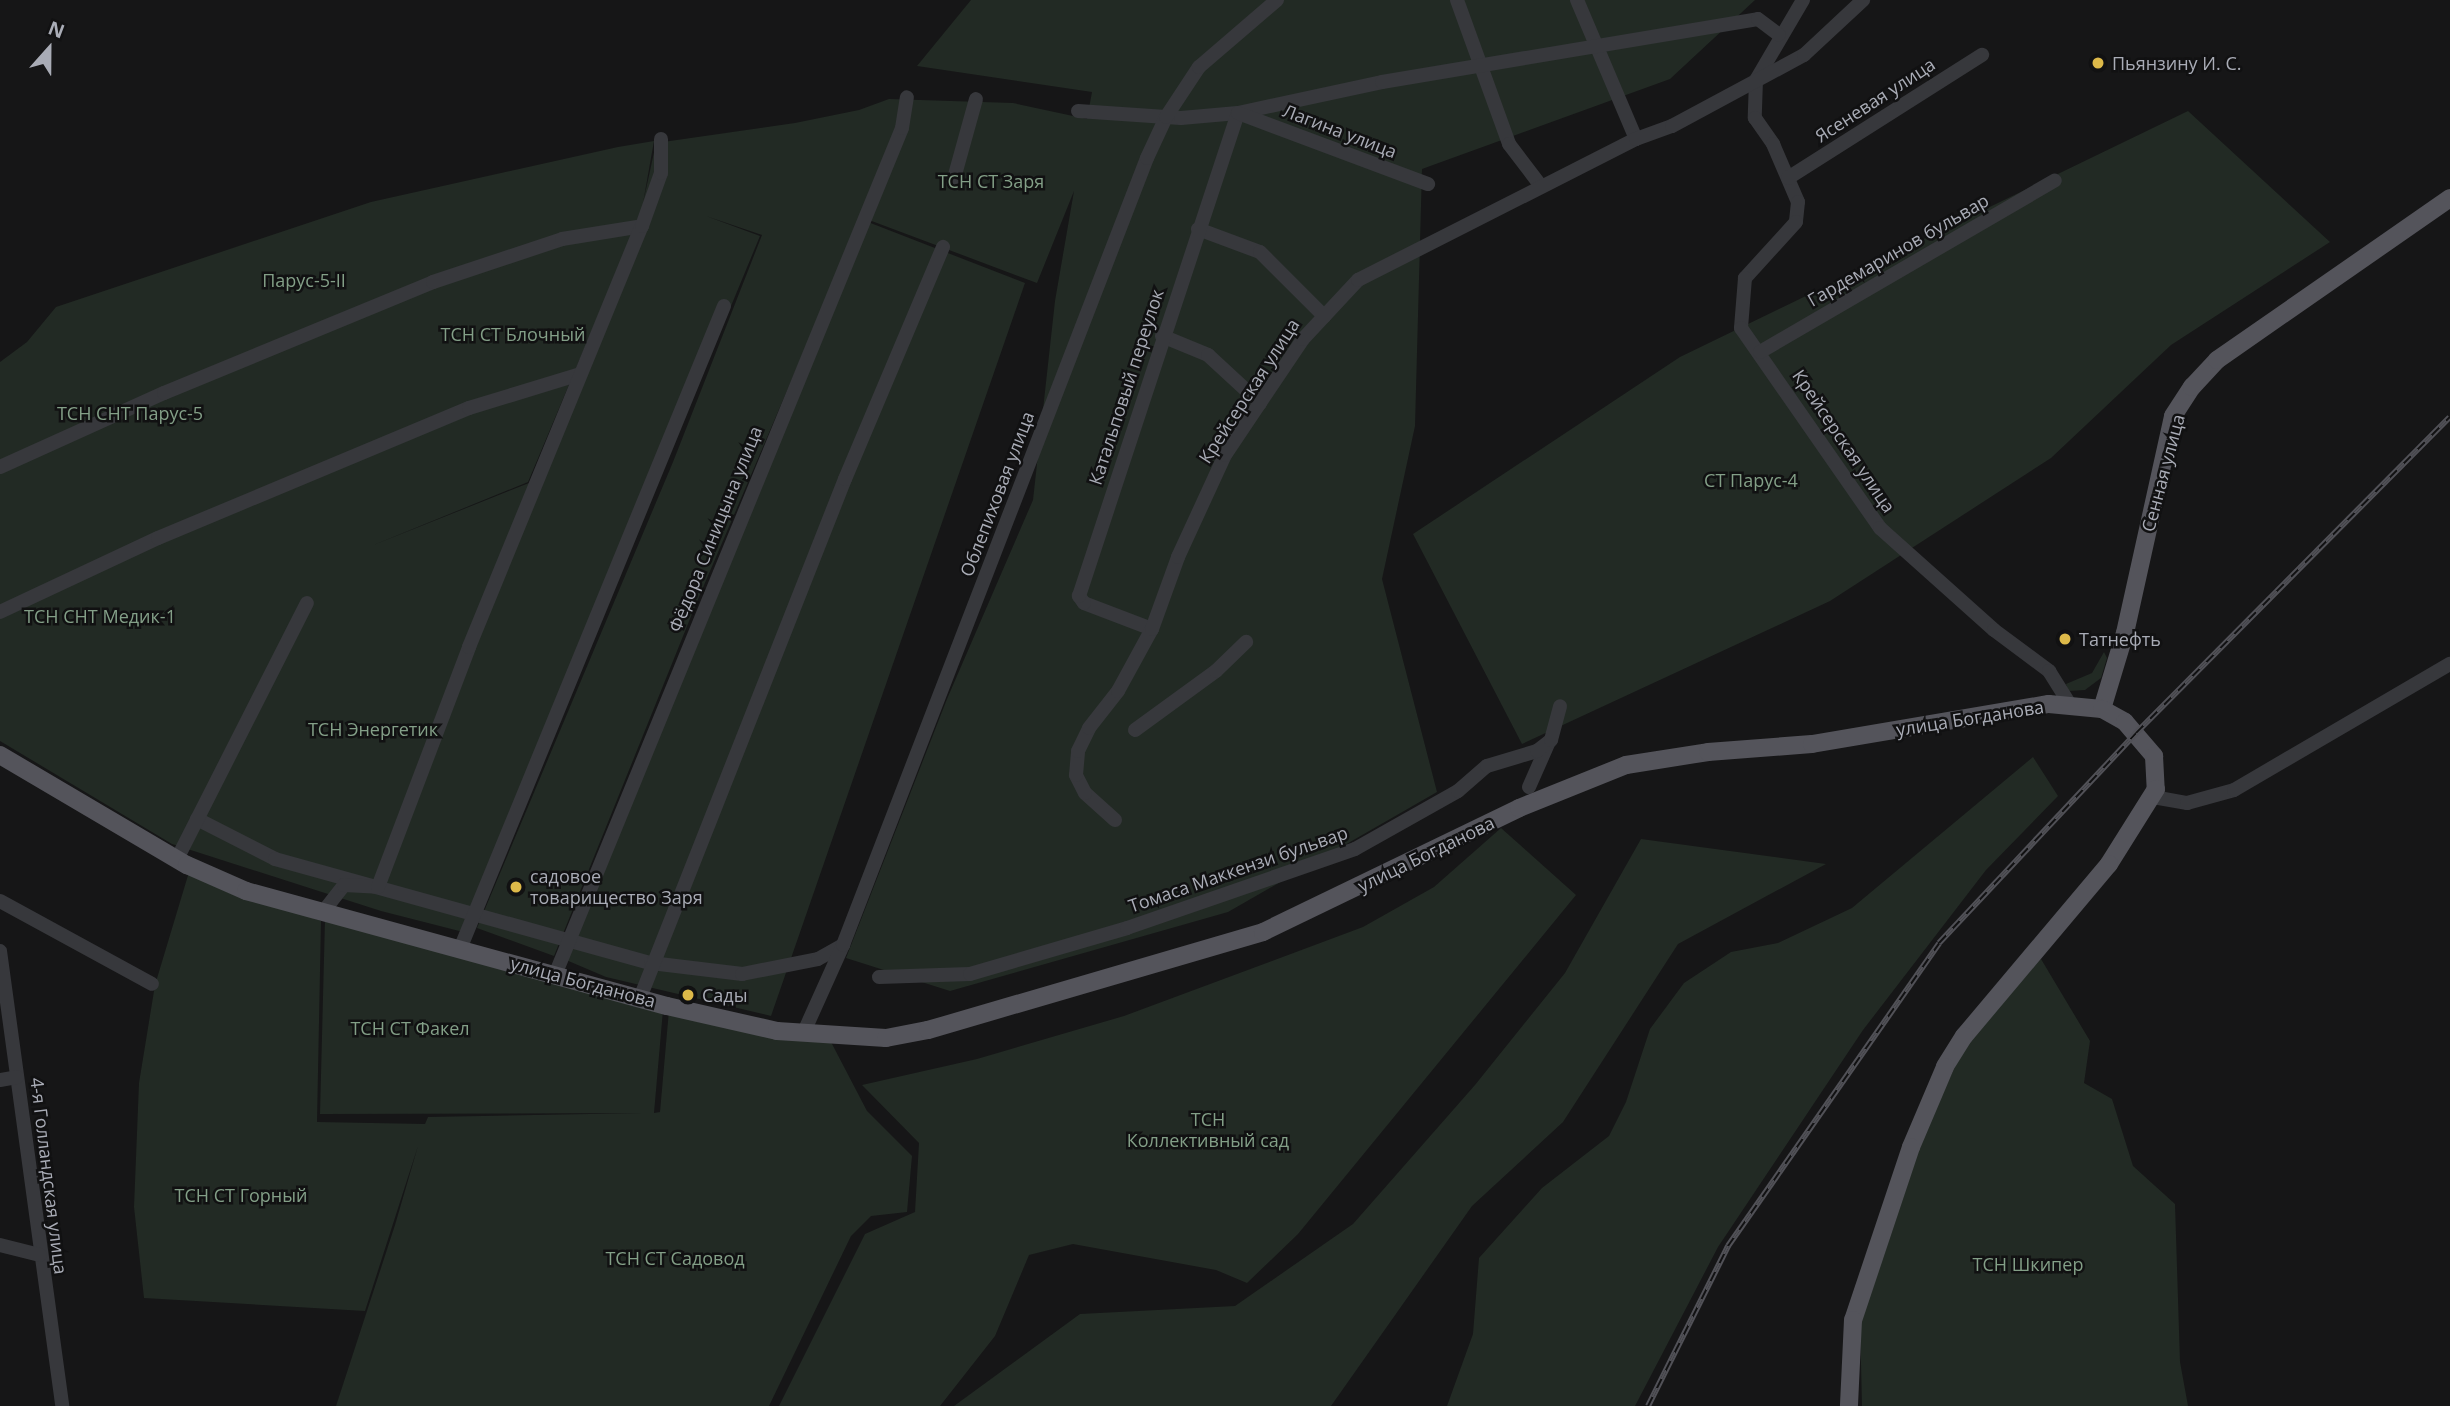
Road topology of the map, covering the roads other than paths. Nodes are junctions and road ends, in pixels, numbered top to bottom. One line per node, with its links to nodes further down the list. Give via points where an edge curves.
1 (1277, 0): 15 (street, Облепиховая улица, via 1199,67)
2 (1457, 0): 9 (street)
3 (1577, 0): 7 (street)
4 (1803, 0): 6 (street)
5 (1863, 0): 10 (street, Крейсерская улица, via 1804,55)
6 (1779, 35): 7 (street, via 1758,19); 10 (street)
7 (1595, 45): 9 (street); 17 (street)
8 (1982, 55): 18 (street, Ясеневая улица)
9 (1479, 65): 14 (street); 22 (street, via 1509,144)
10 (1756, 80): 17 (street, Крейсерская улица, via 1672,126); 18 (street, Крейсерская улица, via 1755,118)
11 (907, 97): 54 (street, Фёдора Синицына улица, via 902,128 704,604)
12 (976, 99): 20 (street)
13 (1078, 111): 15 (street)
14 (1238, 113): 15 (street); 21 (street, Лагина улица); 25 (street, Катальповый переулок)
15 (1166, 117): 55 (street, Облепиховая улица)
16 (661, 139): 24 (street, via 661,173)
17 (1636, 139): 22 (street, Крейсерская улица)
18 (1788, 178): 30 (street, Крейсерская улица, via 1798,202 1796,222 1783,240 1759,258 1740,295 1741,328)
19 (2055, 180): 30 (street, Гардемаринов бульвар)
20 (953, 182)
21 (1429, 184)
22 (1541, 186): 28 (street, Крейсерская улица, via 1357,280)
23 (2450, 198): 41 (main road, Сенная улица, via 2217,360 2192,387 2173,416 2125,633)
24 (642, 226): 31 (street); 33 (street, via 562,239 433,282 163,393)
25 (1198, 229): 28 (street, via 1260,252); 29 (street, Катальповый переулок)
26 (943, 247): 58 (street)
27 (724, 306): 53 (street, via 640,519)
28 (1324, 316): 32 (street, Крейсерская улица)
29 (1162, 336): 32 (street, via 1208,355); 36 (street, Катальповый переулок, via 1079,596 1084,603)
30 (1760, 352): 39 (street, Крейсерская улица, via 1880,528 1994,630 2049,671)
31 (580, 374): 35 (street, via 469,408 171,532); 50 (street)
32 (1260, 403): 36 (street, Крейсерская улица, via 1225,455 1178,557)
33 (0, 467)
34 (307, 603): 47 (street)
35 (0, 612)
36 (1152, 629): 48 (street, Крейсерская улица, via 1078,751 1076,775 1086,793)
37 (1246, 642): 42 (street, via 1216,671)
38 (2450, 664): 46 (street, via 2234,790 2187,803)
39 (2069, 703): 41 (main road, улица Богданова); 64 (main road, улица Богданова, via 1812,744 1708,752 1626,765 1519,808 1295,919 1233,943 928,1030 886,1038)
40 (1560, 706): 43 (street)
41 (2102, 709): 46 (main road, улица Богданова, via 2125,722 2154,756 2159,774)
42 (1135, 730)
43 (1551, 740): 45 (street); 60 (street, Томаса Маккензи бульвар, via 1537,751 1487,766 1458,791 1355,849 1237,892 970,974)
44 (0, 755): 49 (main road, улица Богданова)
45 (1529, 787)
46 (2153, 797): 70 (main road, улица Богданова, via 2109,864 1964,1036 1945,1067 1911,1147 1853,1320)
47 (197, 819): 49 (street); 50 (street, via 275,859)
48 (1115, 820)
49 (177, 859): 52 (main road, улица Богданова, via 246,891)
50 (378, 887): 52 (street, via 344,885); 53 (street)
51 (0, 901): 61 (street)
52 (323, 912): 56 (main road, улица Богданова)
53 (472, 916): 54 (street); 56 (street)
54 (570, 943): 58 (street); 59 (street, Фёдора Синицына улица)
55 (843, 945): 58 (street, via 818,959 742,974); 64 (street, Облепиховая улица)
56 (460, 949): 59 (main road, улица Богданова)
57 (0, 951): 63 (street, 4-я Голландская улица)
58 (651, 963): 62 (street)
59 (555, 975): 62 (main road, улица Богданова)
60 (879, 977)
61 (152, 984)
62 (640, 998): 64 (main road, улица Богданова)
63 (6, 1025): 65 (street, 4-я Голландская улица)
64 (803, 1034)
65 (17, 1077): 66 (street); 68 (street, 4-я Голландская улица)
66 (0, 1080)
67 (0, 1245): 68 (street)
68 (40, 1255): 69 (street, 4-я Голландская улица)
69 (62, 1406)
70 (1849, 1406)

